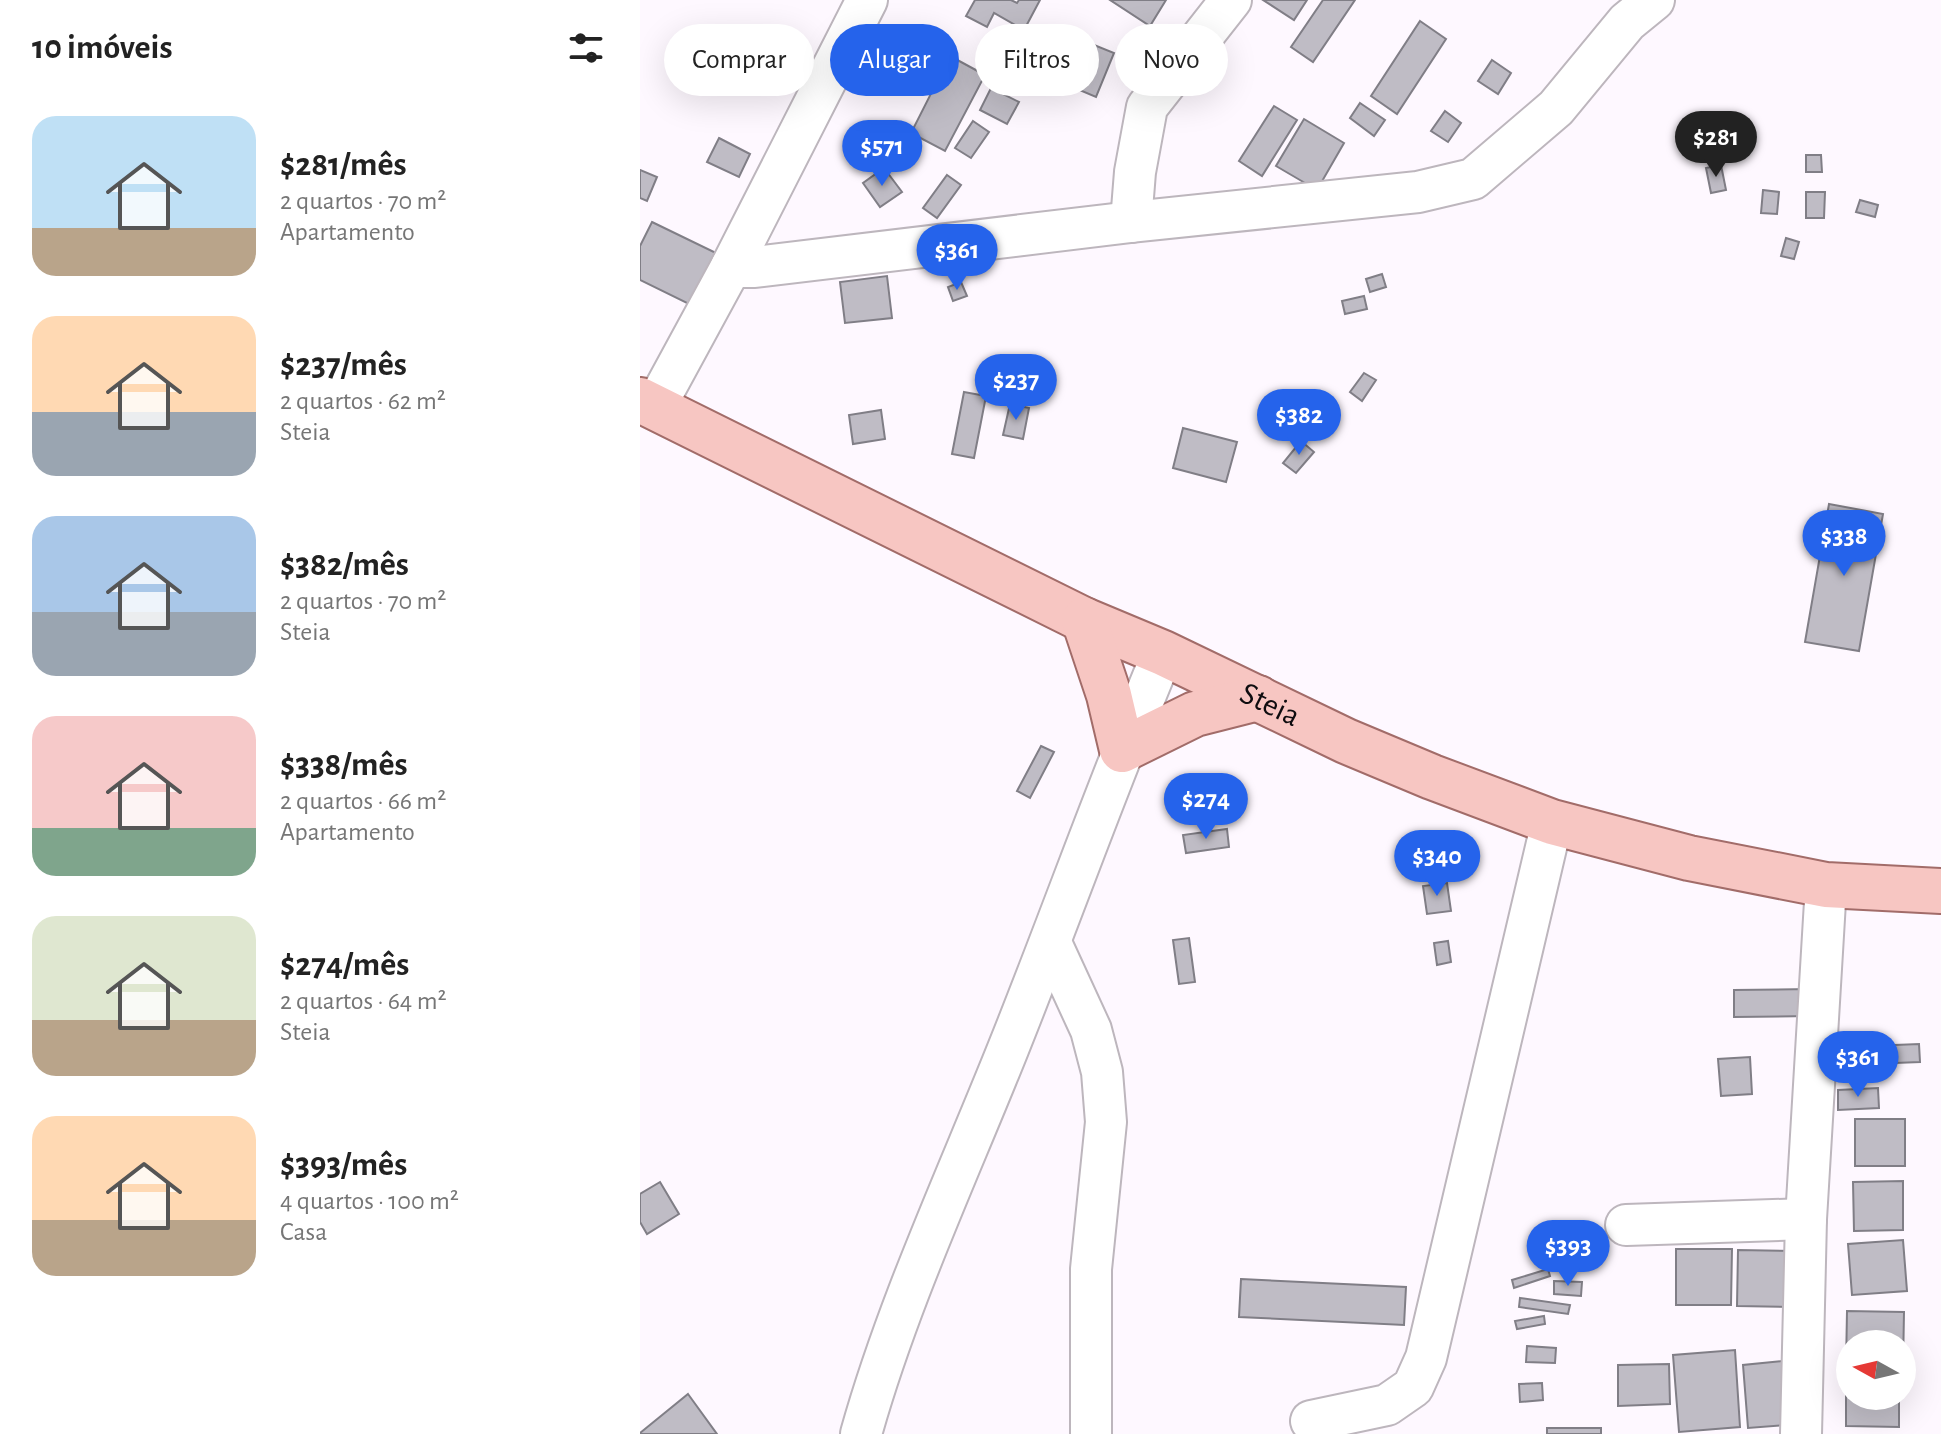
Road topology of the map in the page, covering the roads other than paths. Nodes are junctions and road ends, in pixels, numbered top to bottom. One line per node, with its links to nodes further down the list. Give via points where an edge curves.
1 (867, 0): 5 (street)
2 (1231, 0): 4 (street, via 1147,107)
3 (1654, 0): 4 (street, via 1627,22 1556,108 1473,179 1418,192)
4 (1131, 222): 5 (street)
5 (731, 267): 6 (street)
6 (648, 403): 7 (main road, Steia)
7 (1084, 620): 8 (main road, Steia); 10 (main road)
8 (1163, 653): 9 (main road, Steia); 10 (street)
9 (1258, 698): 10 (main road, via 1195,714); 11 (main road, Steia, via 1417,771)
10 (1122, 750): 14 (street)
11 (1552, 822): 12 (main road, Steia, via 1689,858); 17 (street, via 1426,1358 1413,1387 1387,1405)
12 (1826, 885): 13 (main road, Steia); 15 (street)
13 (1941, 891)
14 (1051, 943): 18 (street, via 912,1288); 19 (street, via 1091,1030 1102,1072 1106,1122 1091,1269)
15 (1806, 1219): 16 (street); 20 (street)
16 (1626, 1225)
17 (1311, 1421)
18 (861, 1434)
19 (1091, 1434)
20 (1801, 1434)

